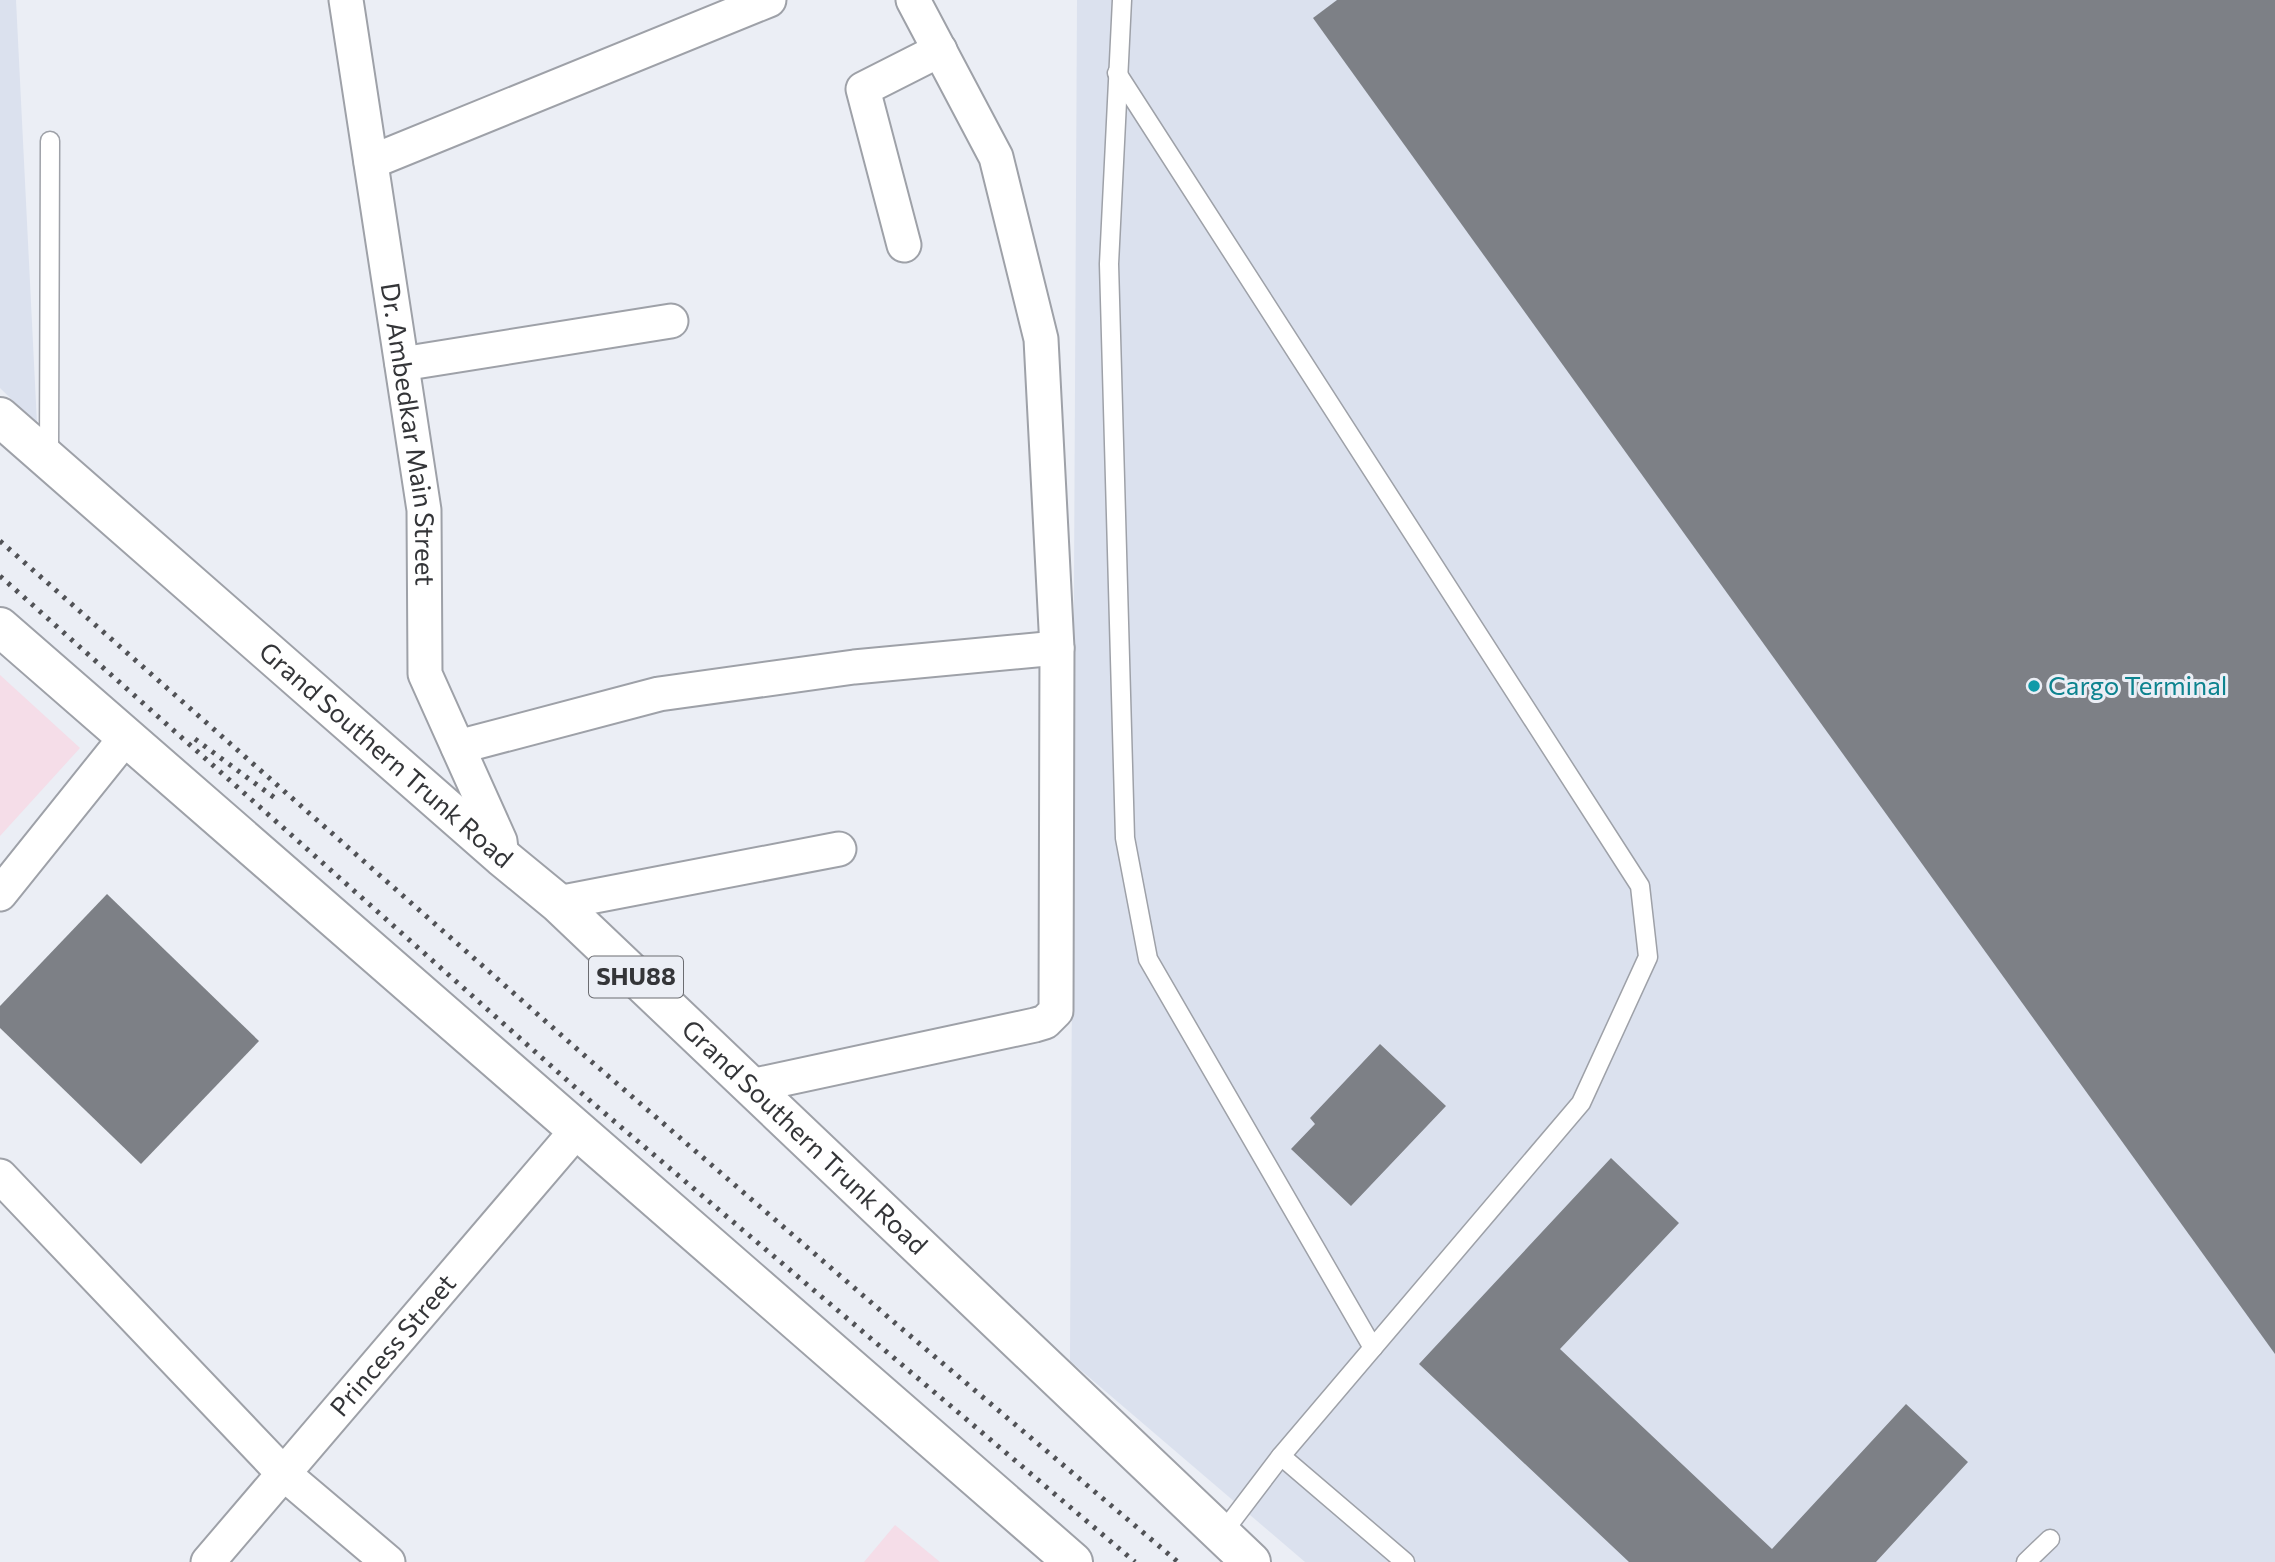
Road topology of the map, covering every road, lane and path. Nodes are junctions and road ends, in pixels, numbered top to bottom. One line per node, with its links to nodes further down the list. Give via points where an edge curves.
1 (346, 0): 8 (street, Dr. Ambedkar Main Street)
2 (769, 0): 8 (street)
3 (913, 0): 5 (street)
4 (1122, 0): 6 (lane)
5 (940, 50): 9 (street, via 863,89); 15 (street, via 996,157 1041,339)
6 (1117, 73): 25 (lane, via 1109,264 1125,838 1147,959); 25 (lane, via 1640,886 1648,957 1581,1103)
7 (50, 141): 13 (lane)
8 (371, 162): 11 (street, Dr. Ambedkar Main Street)
9 (904, 244)
10 (671, 321): 11 (street)
11 (402, 364): 17 (street, Dr. Ambedkar Main Street, via 424,510 425,674)
12 (0, 416): 13 (main road, Grand Southern Trunk Road / SHU88)
13 (50, 461): 19 (main road, Grand Southern Trunk Road / SHU88)
14 (0, 627): 16 (main road)
15 (1057, 648): 17 (street, via 854,667 659,694); 22 (street, via 1056,1011 1035,1025)
16 (126, 737): 20 (street); 23 (main road)
17 (458, 747): 19 (street, Dr. Ambedkar Main Street, via 500,841)
18 (839, 849): 21 (street)
19 (502, 857): 21 (main road, Grand Southern Trunk Road / SHU88)
20 (0, 894)
21 (558, 903): 22 (main road, Grand Southern Trunk Road / SHU88)
22 (751, 1086): 28 (main road, Grand Southern Trunk Road / SHU88)
23 (578, 1129): 27 (street, Princess Street); 32 (main road)
24 (0, 1176): 27 (street)
25 (1373, 1348): 26 (lane)
26 (1281, 1456): 28 (lane); 34 (lane)
27 (283, 1473): 30 (street, Princess Street); 31 (street)
28 (1222, 1535): 33 (main road, Grand Southern Trunk Road / SHU88)
29 (2050, 1539): 35 (lane)
30 (208, 1562)
31 (388, 1562)
32 (1073, 1562)
33 (1251, 1562)
34 (1405, 1562)
35 (2026, 1562)

